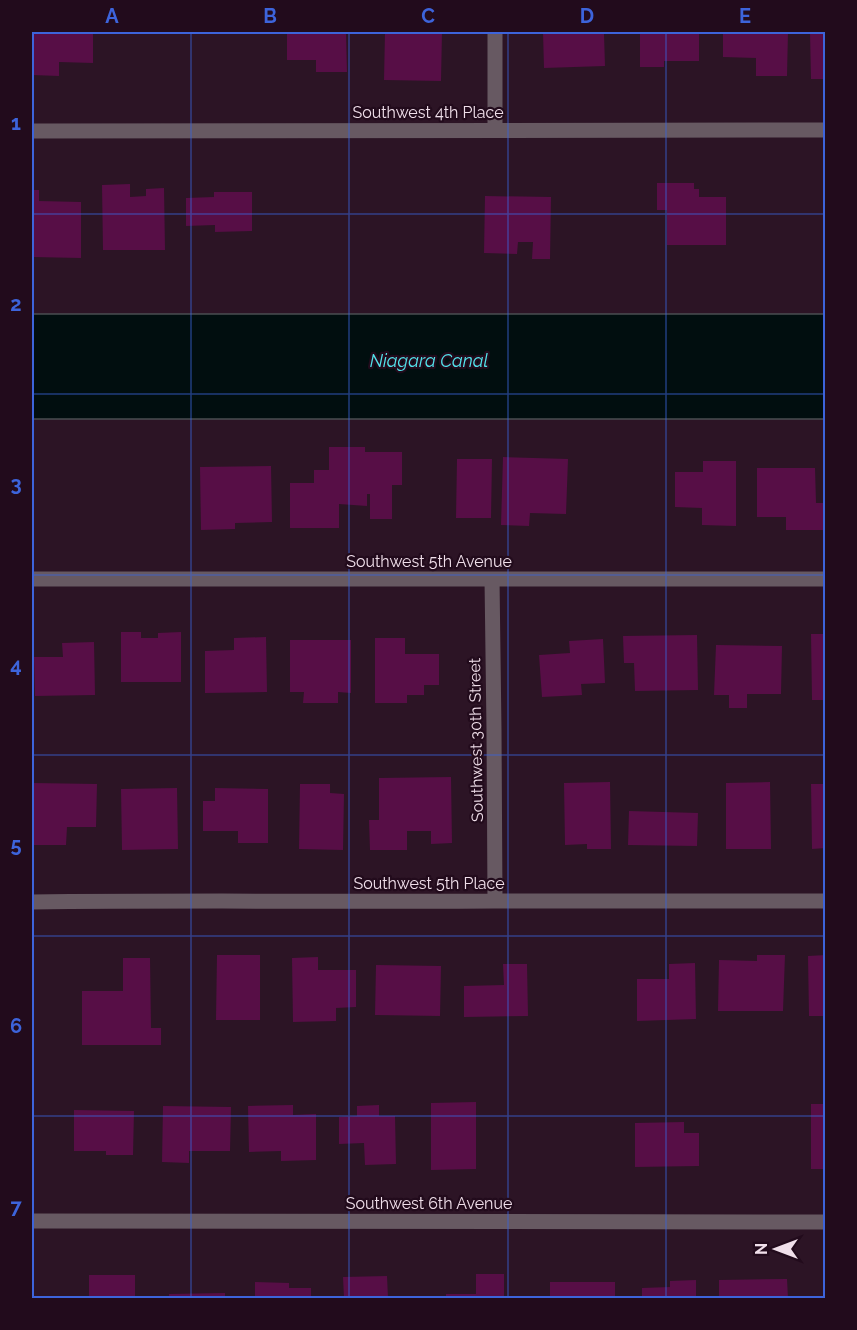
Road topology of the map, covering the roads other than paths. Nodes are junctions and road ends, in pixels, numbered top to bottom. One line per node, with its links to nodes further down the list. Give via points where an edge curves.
1 (495, 32): 2 (street)
2 (495, 130): 3 (street, Southwest 4th Place); 4 (street, Southwest 4th Place)
3 (825, 130)
4 (32, 131)
5 (32, 579): 6 (street, Southwest 5th Avenue)
6 (492, 579): 7 (street, Southwest 5th Avenue); 8 (street, Southwest 30th Street)
7 (825, 579)
8 (495, 901): 9 (street, Southwest 5th Place); 10 (street, Southwest 5th Place)
9 (825, 901)
10 (32, 902)
11 (32, 1221): 12 (street, Southwest 6th Avenue)
12 (825, 1222)

